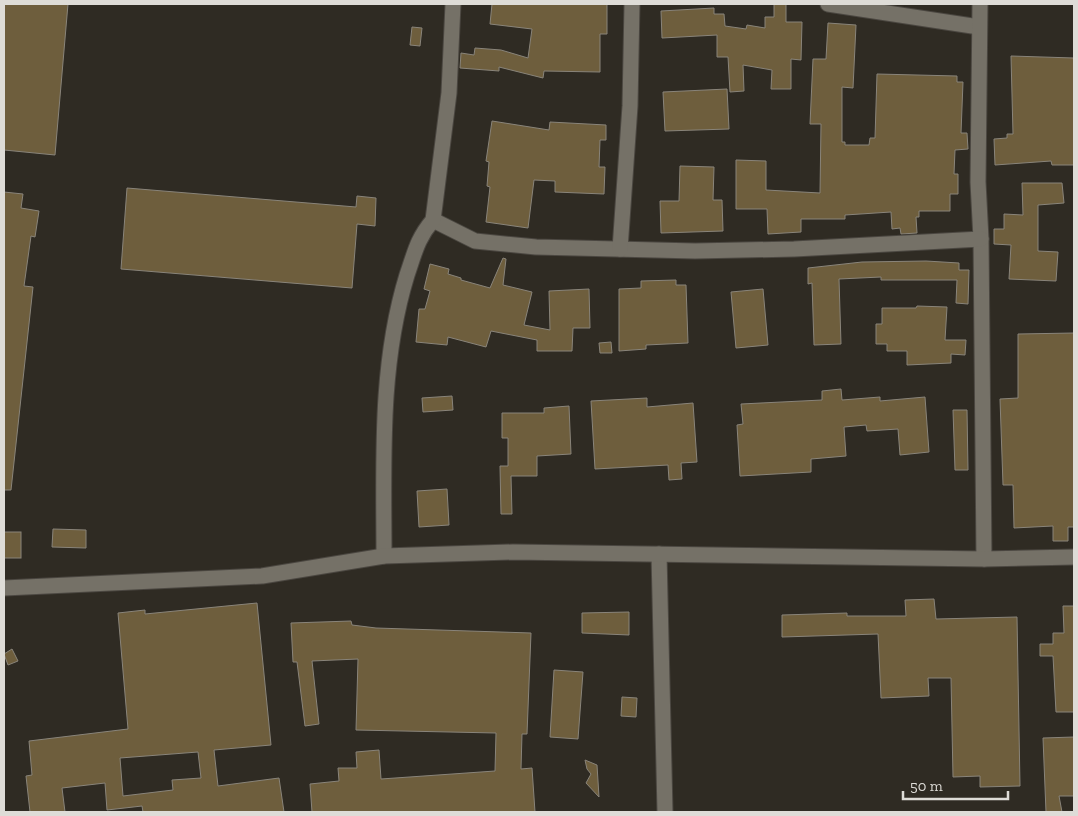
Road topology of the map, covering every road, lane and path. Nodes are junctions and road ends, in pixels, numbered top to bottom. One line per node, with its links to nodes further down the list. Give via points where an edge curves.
1 (453, 4): 6 (street, via 448,93)
2 (632, 4): 8 (street, via 630,106)
3 (828, 4): 5 (street)
4 (980, 4): 5 (street)
5 (979, 26): 7 (street)
6 (433, 220): 8 (street, via 475,241 536,247); 10 (street, via 419,236 396,313 384,410)
7 (981, 239): 8 (street, via 794,250); 12 (street)
8 (620, 249)
9 (660, 554): 10 (street, via 513,552); 12 (street); 14 (street)
10 (384, 556): 13 (street, via 262,576)
11 (1074, 557): 12 (street)
12 (984, 559)
13 (4, 588)
14 (665, 812)

